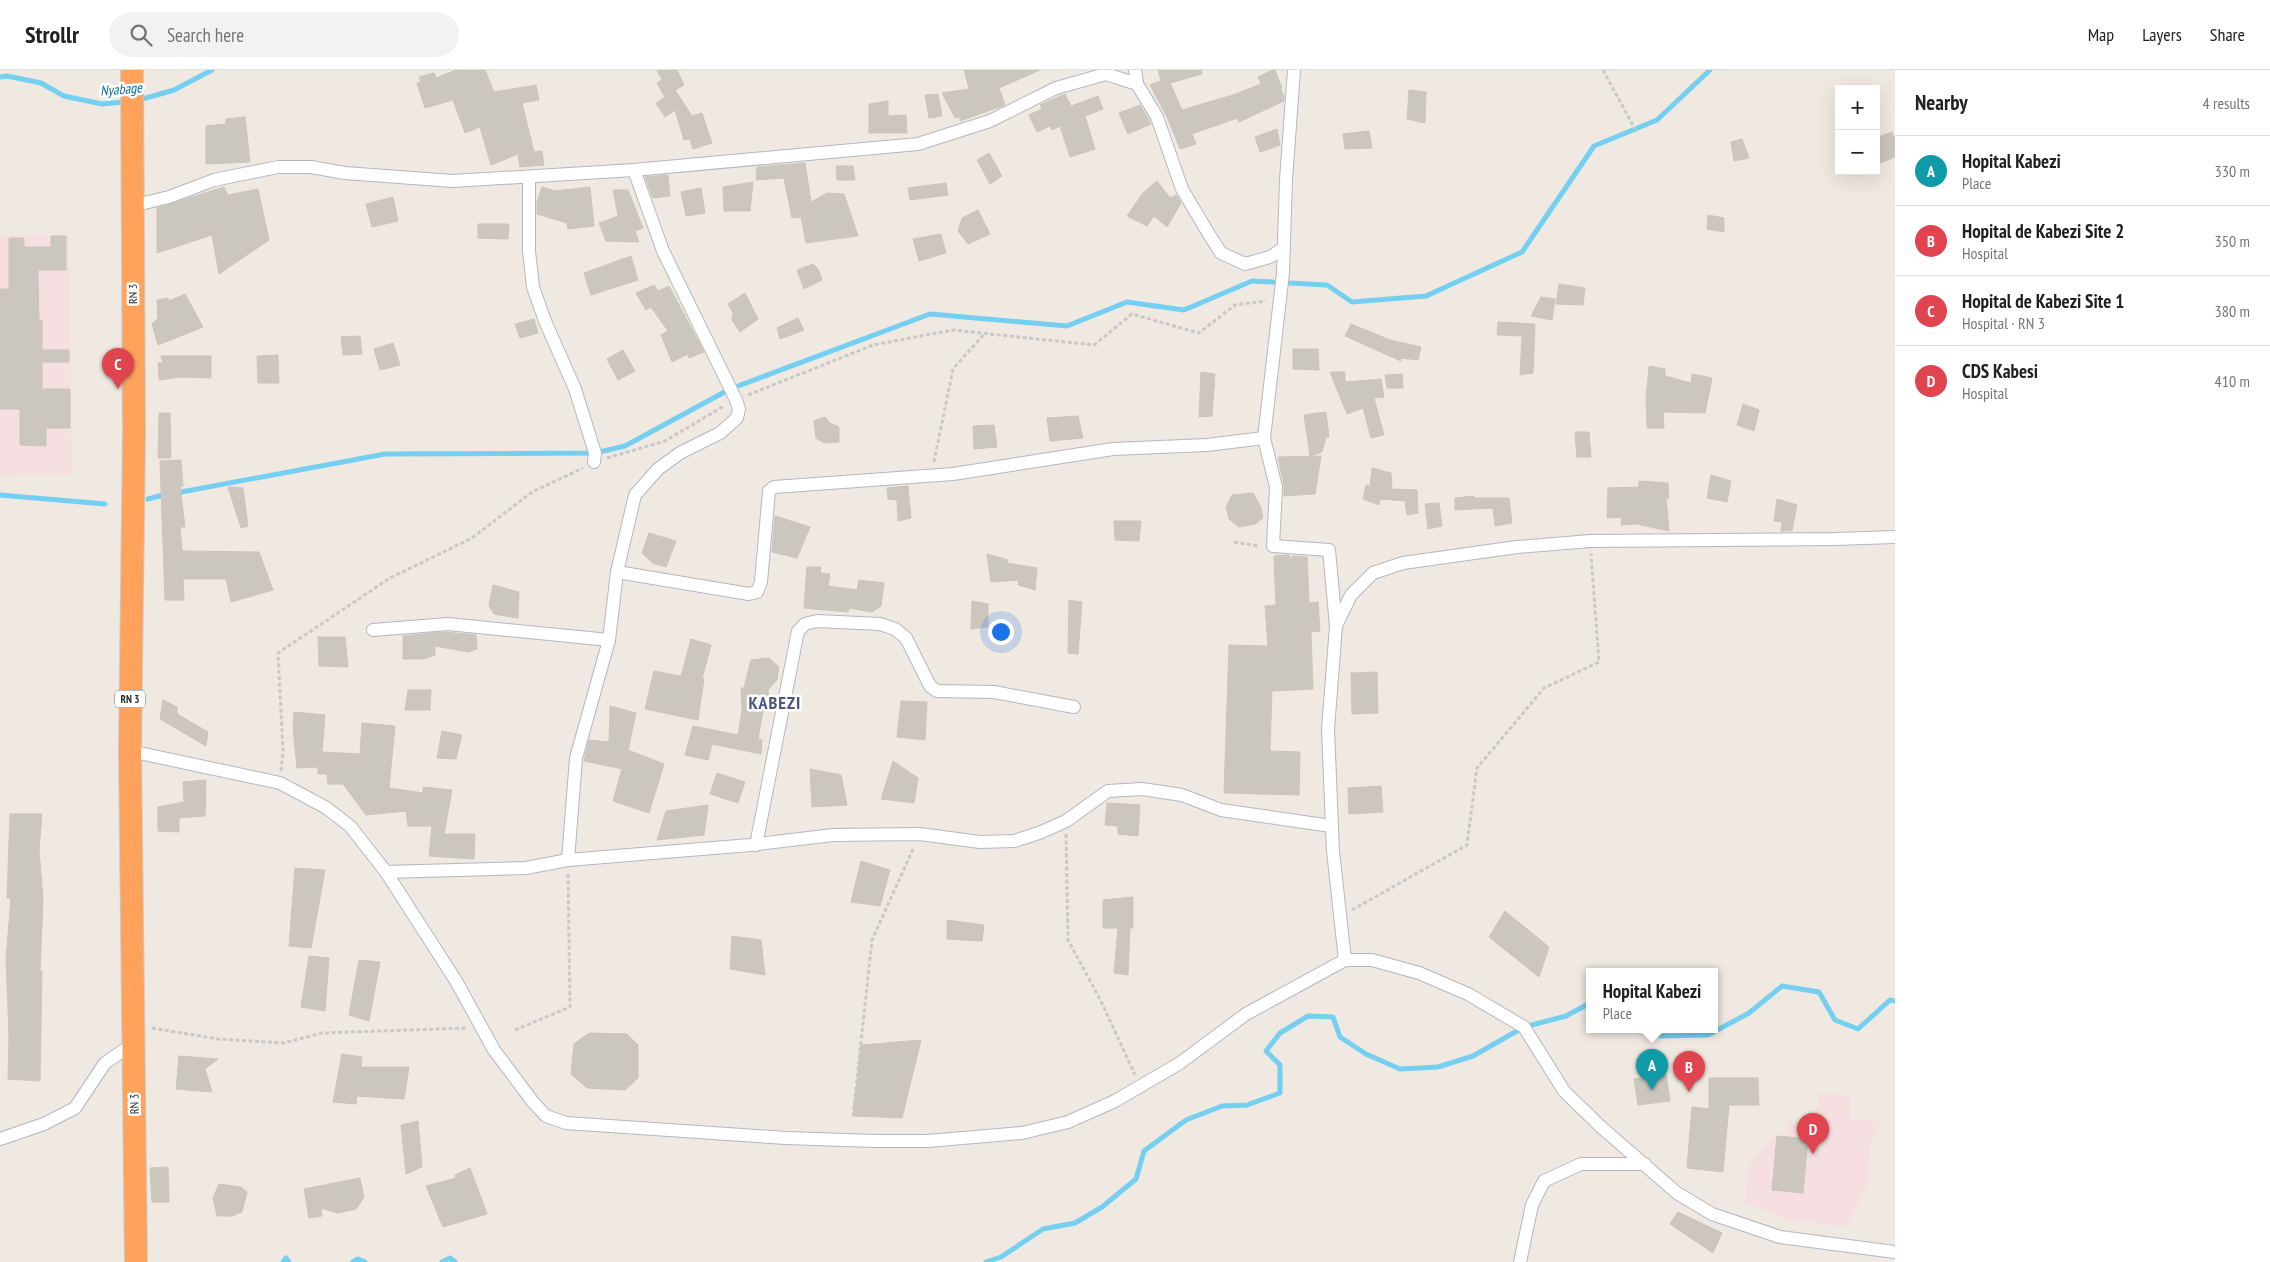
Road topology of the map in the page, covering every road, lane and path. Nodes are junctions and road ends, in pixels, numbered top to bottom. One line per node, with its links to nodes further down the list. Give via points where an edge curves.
1 (1135, 70): 5 (street)
2 (1294, 70): 10 (street)
3 (1603, 70): 6 (path)
4 (132, 72): 9 (highway, RN 3 / RN 3)
5 (1137, 84): 7 (street, via 1106,74 1056,88 990,121 918,144); 10 (street, via 1157,117 1182,188 1221,253 1245,264 1270,257)
6 (1635, 130)
7 (634, 170): 8 (street); 13 (street, via 663,251)
8 (529, 177): 9 (street, via 414,180 310,167 278,167 214,180 169,197); 15 (street, via 529,251 533,287 575,389 595,453)
9 (132, 206): 26 (highway, RN 3 / RN 3, via 134,432)
10 (1284, 248): 11 (street)
11 (1279, 300): 12 (path, via 1235,305 1199,332 1132,314 1094,345); 14 (street)
12 (985, 333): 13 (path, via 953,330 873,345); 16 (path, via 953,369)
13 (736, 400): 15 (path, via 665,441); 21 (street, via 737,418 720,433 680,453 658,469 635,495)
14 (1264, 438): 16 (street, via 1206,445 1113,448); 20 (street, via 1276,487)
15 (594, 462): 27 (path, via 532,492 472,538 390,578 278,653 283,752)
16 (931, 475): 21 (street, via 774,487 769,491 762,582 754,594)
17 (1895, 537): 18 (street)
18 (1590, 541): 22 (street, via 1516,547 1403,563 1373,573 1351,595); 34 (path, via 1599,662 1544,688 1477,768 1467,844)
19 (1234, 542): 20 (path, via 1255,547)
20 (1272, 546): 22 (street, via 1329,550)
21 (617, 572): 24 (street)
22 (1336, 626): 29 (street, via 1328,729)
23 (372, 630): 24 (street, via 448,624)
24 (609, 640): 32 (street, via 576,758)
25 (1074, 707): 31 (street, via 994,692 937,691 930,686 906,638 895,629 880,624 817,621 806,624 798,631)
26 (130, 751): 27 (street); 38 (highway, RN 3 / RN 3)
27 (280, 783): 33 (street, via 325,807 350,826)
28 (1066, 821): 29 (street, via 1108,791 1142,790 1182,795 1221,810); 30 (street, via 1014,841 980,842); 39 (path, via 1068,940 1101,1001)
29 (1331, 826): 34 (street)
30 (920, 834): 31 (street, via 833,835); 40 (path, via 872,940)
31 (756, 844): 32 (street)
32 (568, 860): 33 (street, via 526,868); 37 (path, via 570,1008)
33 (386, 872): 36 (street, via 456,981)
34 (1341, 917): 35 (street)
35 (1345, 960): 39 (street, via 1246,1014 1180,1063); 42 (street, via 1372,960 1419,974 1468,994 1524,1027 1564,1091 1600,1128)
36 (481, 1027): 38 (path, via 322,1033 284,1043); 39 (street, via 532,1102 546,1116 566,1123 786,1138 928,1142 1022,1133 1068,1122)
37 (515, 1030)
38 (132, 1034): 41 (street, via 105,1063 75,1108 44,1124); 44 (highway, RN 3 / RN 3)
39 (1140, 1086)
40 (853, 1116)
41 (0, 1139)
42 (1645, 1164): 43 (street, via 1676,1193 1712,1214 1780,1237); 45 (street, via 1581,1164 1544,1181 1532,1205)
43 (1895, 1252)
44 (136, 1262)
45 (1520, 1262)

